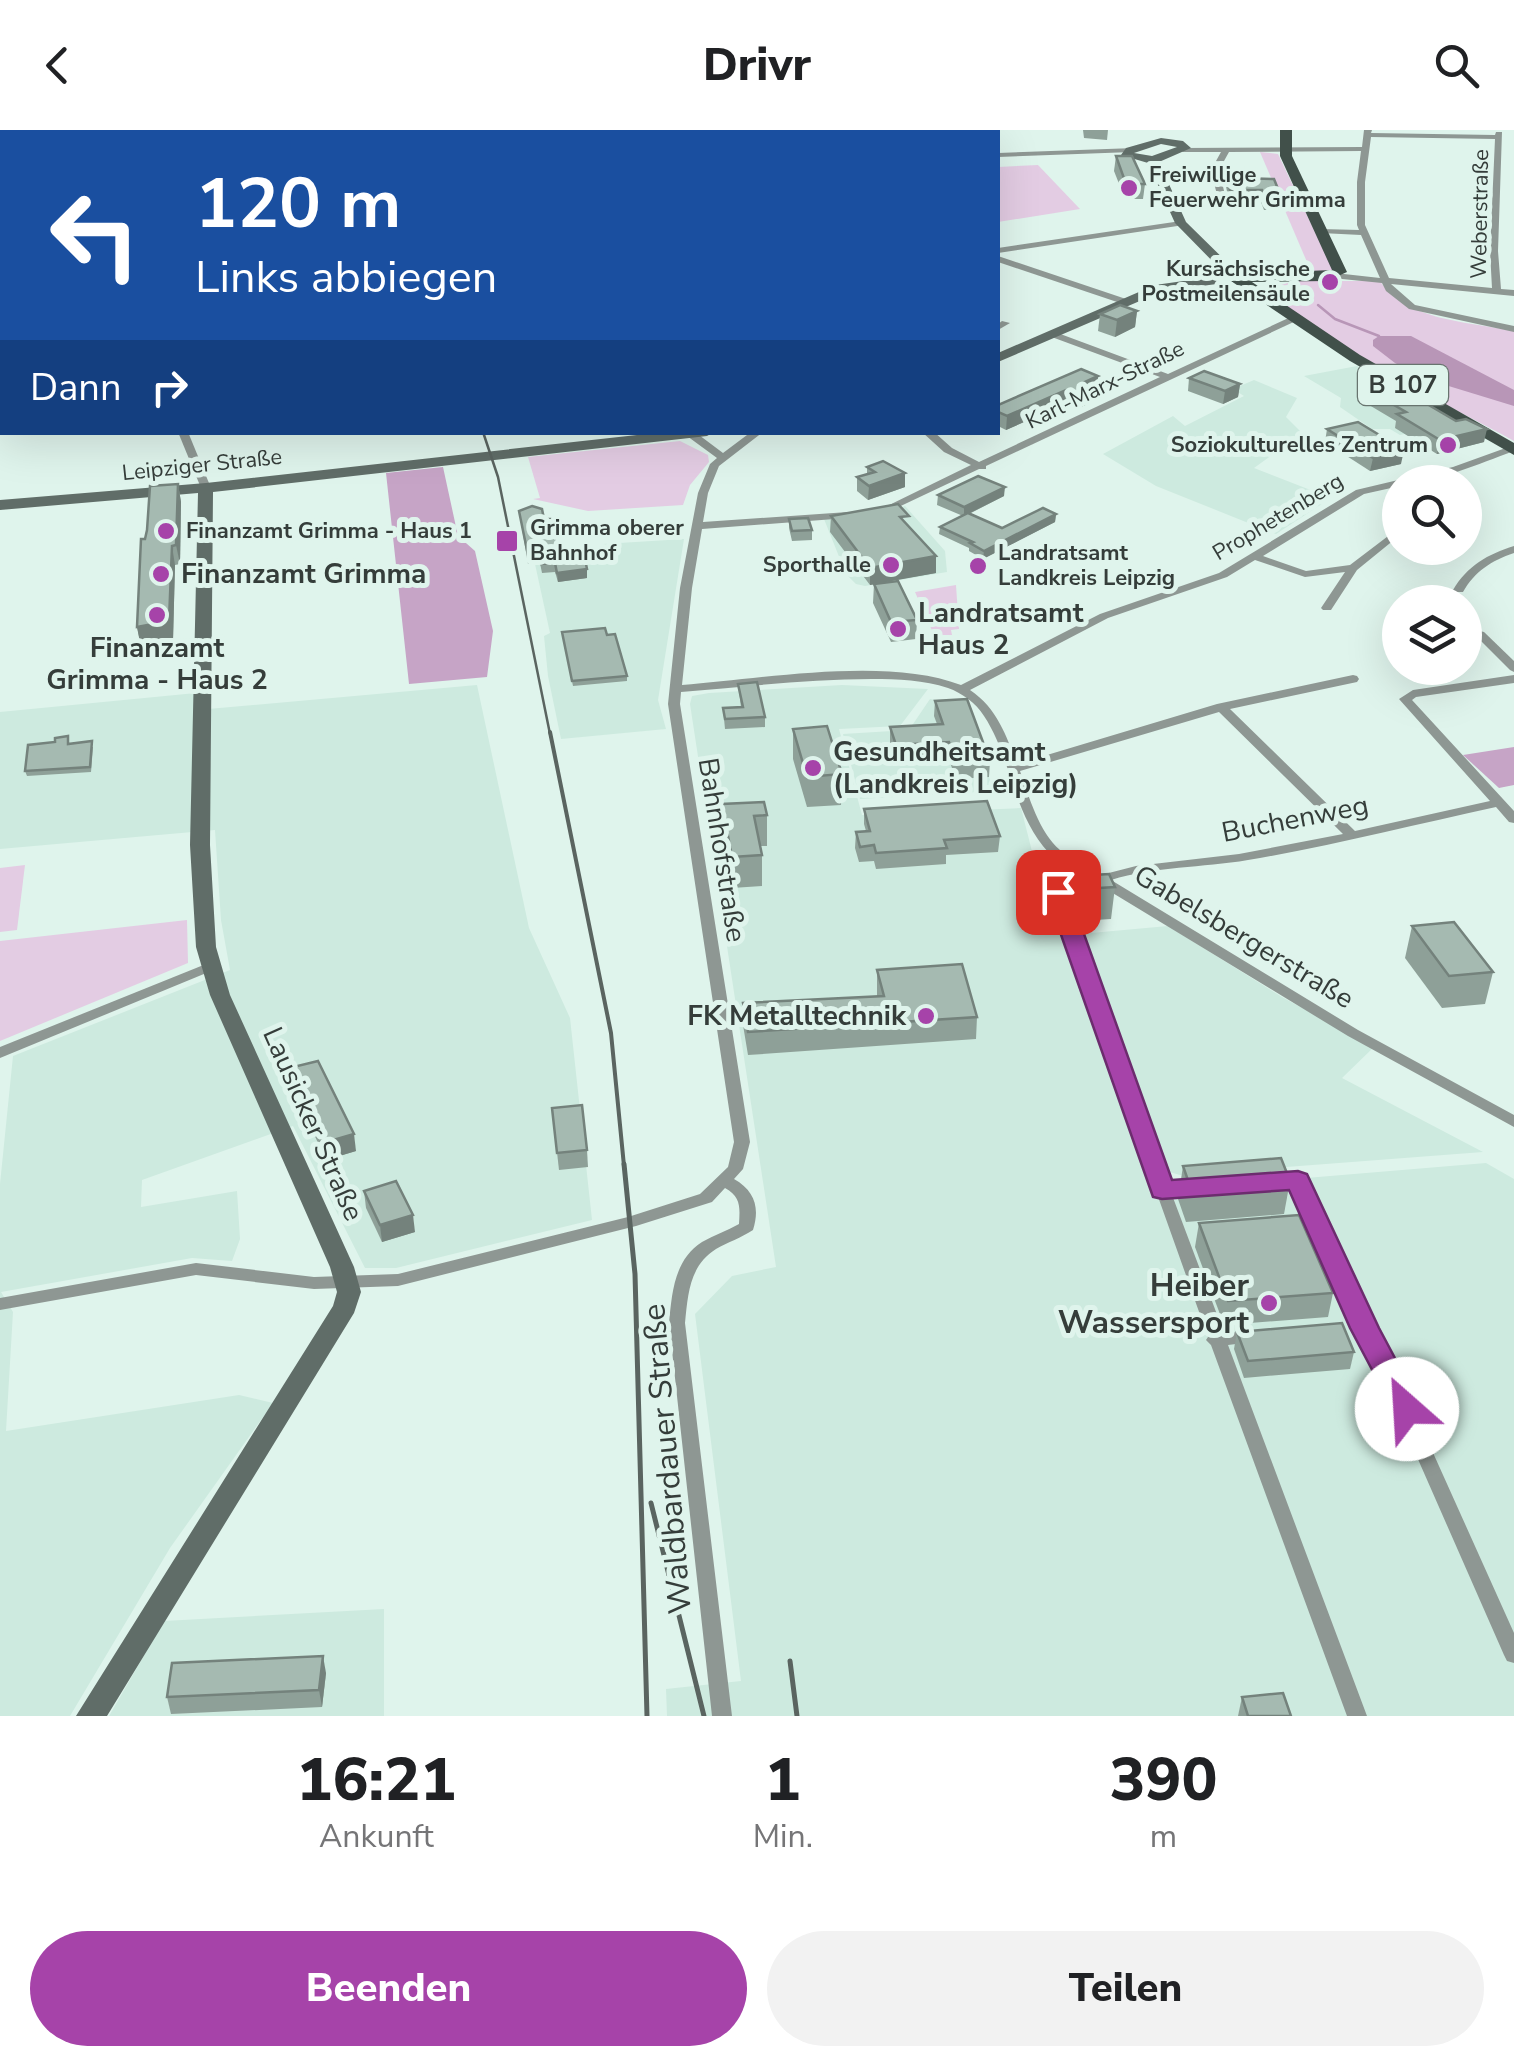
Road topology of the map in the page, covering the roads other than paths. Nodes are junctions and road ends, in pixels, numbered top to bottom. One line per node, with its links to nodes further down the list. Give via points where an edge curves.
1 (1286, 130): 9 (main road)
2 (1368, 132): 3 (street); 6 (street)
3 (1499, 134): 4 (street); 24 (street, Weberstraße)
4 (1514, 135)
5 (1162, 136): 7 (main road); 10 (main road)
6 (1367, 149): 9 (street); 17 (street)
7 (1183, 150): 8 (street); 13 (main road)
8 (1226, 150): 9 (street); 14 (street, via 1215,170)
9 (1285, 150): 16 (main road)
10 (1130, 152): 11 (street); 12 (street); 13 (main road)
11 (1000, 158)
12 (1000, 158)
13 (1153, 160): 15 (main road)
14 (1221, 196)
15 (1182, 223): 18 (street); 21 (main road)
16 (1321, 231): 17 (street); 20 (main road, via 1340,272)
17 (1362, 233): 23 (street)
18 (1000, 251)
19 (1000, 260): 27 (street)
20 (1336, 276): 22 (main road); 23 (street)
21 (1236, 278): 22 (main road); 26 (main road, B 107); 27 (main road, via 1173,284)
22 (1290, 278): 26 (main road)
23 (1386, 280): 24 (street); 29 (street, via 1412,306)
24 (1497, 292): 25 (street)
25 (1514, 294)
26 (1266, 298): 28 (main road, B 107)
27 (1126, 302): 30 (main road)
28 (1295, 318): 32 (street, Karl-Marx-Straße); 38 (main road, B 107)
29 (1514, 329)
30 (1052, 334): 31 (main road); 32 (street)
31 (1000, 357)
32 (1168, 378): 41 (street, Karl-Marx-Straße)
33 (184, 435): 43 (street)
34 (681, 435): 43 (main road, Leipziger Straße)
35 (701, 435): 39 (street)
36 (754, 435): 39 (street)
37 (931, 435): 41 (street)
38 (1514, 449): 40 (street, Prophetenberg)
39 (722, 457): 45 (street, Bahnhofstraße, via 709,476)
40 (1465, 465)
41 (982, 467): 45 (street, Karl-Marx-Straße, via 889,509)
42 (1382, 487): 48 (street, Prophetenberg, via 1360,492)
43 (206, 488): 44 (main road, Leipziger Straße); 66 (main road, Lausicker Straße, via 200,845)
44 (0, 505)
45 (698, 526): 57 (street, Bahnhofstraße)
46 (1382, 545): 49 (street)
47 (1514, 550): 50 (street, via 1479,564)
48 (1254, 556): 49 (street, via 1305,574); 53 (street, Prophetenberg, via 1196,586 1104,616)
49 (1353, 568): 51 (street)
50 (1461, 585)
51 (1327, 608)
52 (1482, 636): 54 (street)
53 (1040, 650): 58 (street, Prophetenberg)
54 (1514, 668)
55 (1353, 678): 59 (street)
56 (1514, 678): 61 (street, via 1406,699)
57 (674, 690): 58 (street, via 897,677); 69 (street, Bahnhofstraße, via 742,1142)
58 (961, 690): 60 (street, Gabelsbergerstraße, via 990,713)
59 (1221, 707): 60 (street); 63 (street)
60 (1014, 769): 64 (street, Gabelsbergerstraße, via 1038,834)
61 (1498, 802): 62 (street); 63 (street, Buchenweg)
62 (1514, 819)
63 (1352, 835): 65 (street, Buchenweg, via 1235,859 1144,866)
64 (1056, 853): 65 (street, Gabelsbergerstraße); 72 (street, via 1049,871)
65 (1102, 879): 68 (street, Gabelsbergerstraße)
66 (211, 966): 67 (street); 73 (main road, Lausicker Straße)
67 (0, 1054)
68 (1514, 1122)
69 (726, 1182): 73 (street, via 706,1198 662,1213 398,1280); 79 (street, Waldbardauer Straße, via 748,1201 747,1226 701,1251 688,1266 677,1322)
70 (1259, 1183): 77 (street, via 1298,1180 1355,1328 1396,1383)
71 (1220, 1186): 72 (street)
72 (1162, 1190): 76 (street)
73 (348, 1284): 74 (street, via 196,1270); 78 (main road, via 346,1307)
74 (0, 1304)
75 (1271, 1336): 76 (street)
76 (1215, 1340): 80 (street)
77 (1514, 1655)
78 (91, 1716)
79 (722, 1716)
80 (1357, 1716)

